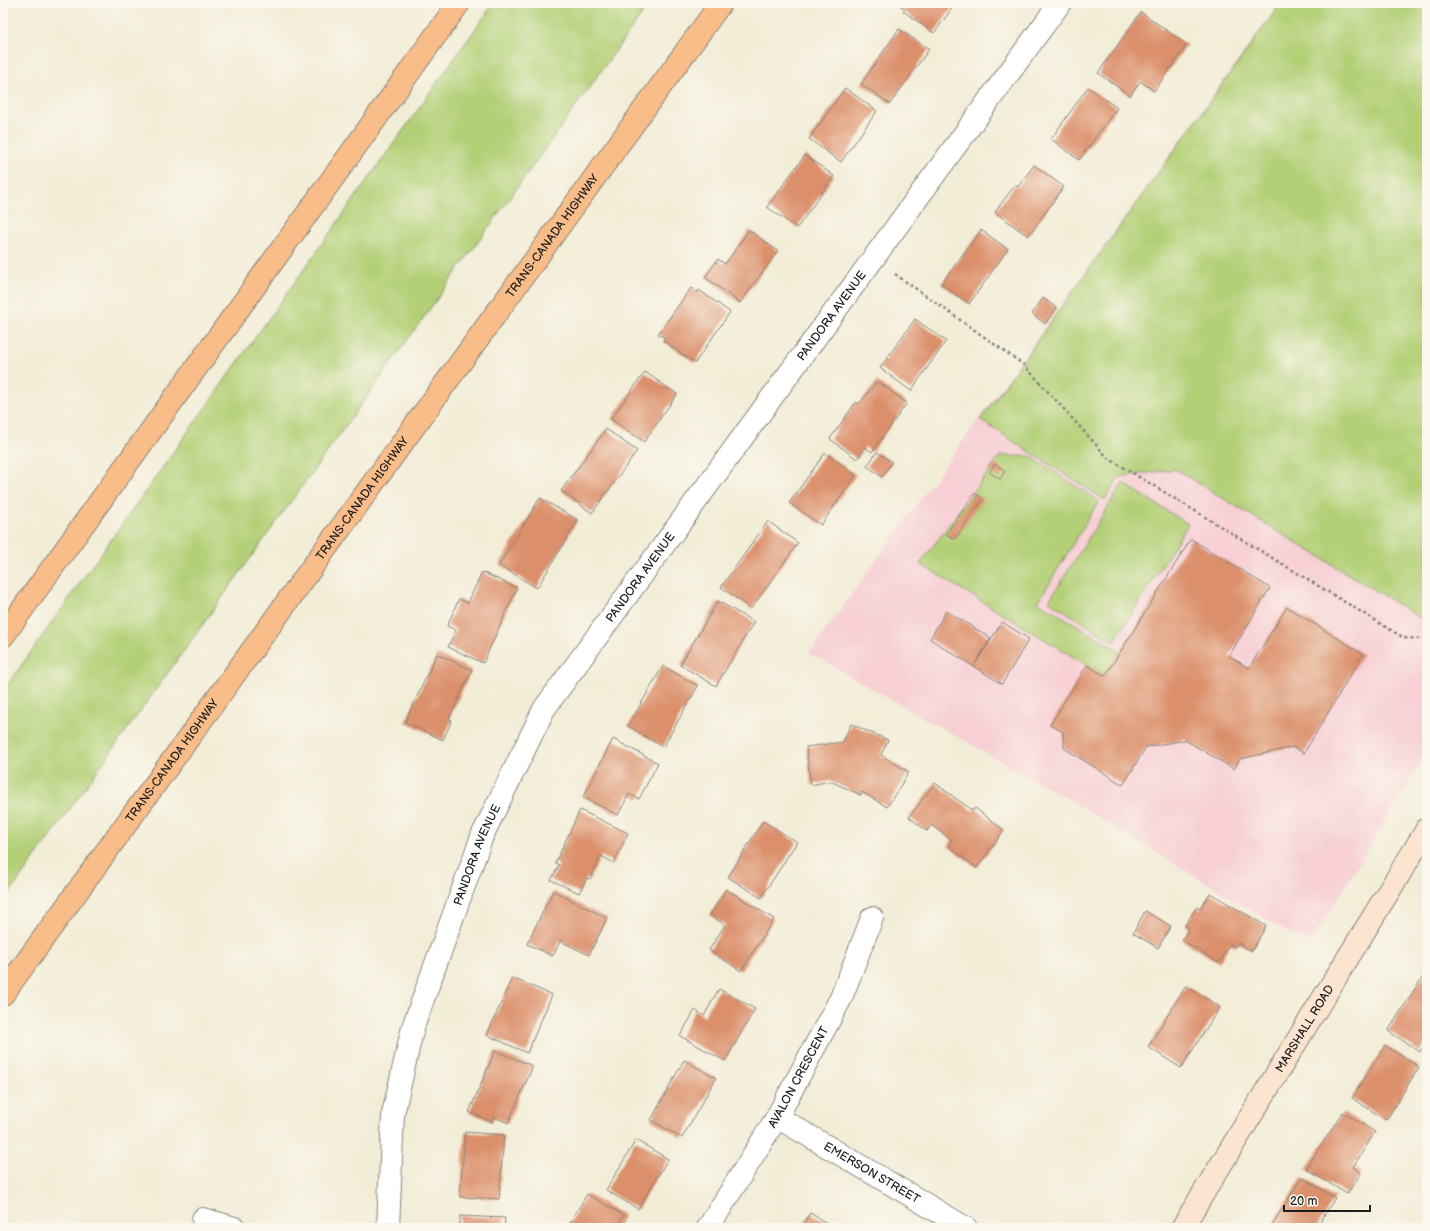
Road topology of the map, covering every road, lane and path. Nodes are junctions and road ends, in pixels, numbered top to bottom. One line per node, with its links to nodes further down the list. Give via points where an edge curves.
1 (459, 3): 5 (highway)
2 (721, 3): 9 (highway, TRANS-CANADA HIGHWAY)
3 (1060, 3): 4 (street, PANDORA AVENUE)
4 (873, 258): 6 (path, via 1024,365 1108,458 1404,638); 13 (street, PANDORA AVENUE, via 544,709 482,836 413,1027 393,1114)
5 (3, 636)
6 (1427, 639)
7 (1427, 829): 16 (main road, MARSHALL ROAD)
8 (872, 918): 10 (street, AVALON CRESCENT, via 841,998)
9 (3, 994)
10 (777, 1117): 14 (street, AVALON CRESCENT); 15 (street, EMERSON STREET)
11 (203, 1219): 12 (street)
12 (235, 1228)
13 (388, 1228)
14 (708, 1228)
15 (966, 1228)
16 (1182, 1228)

